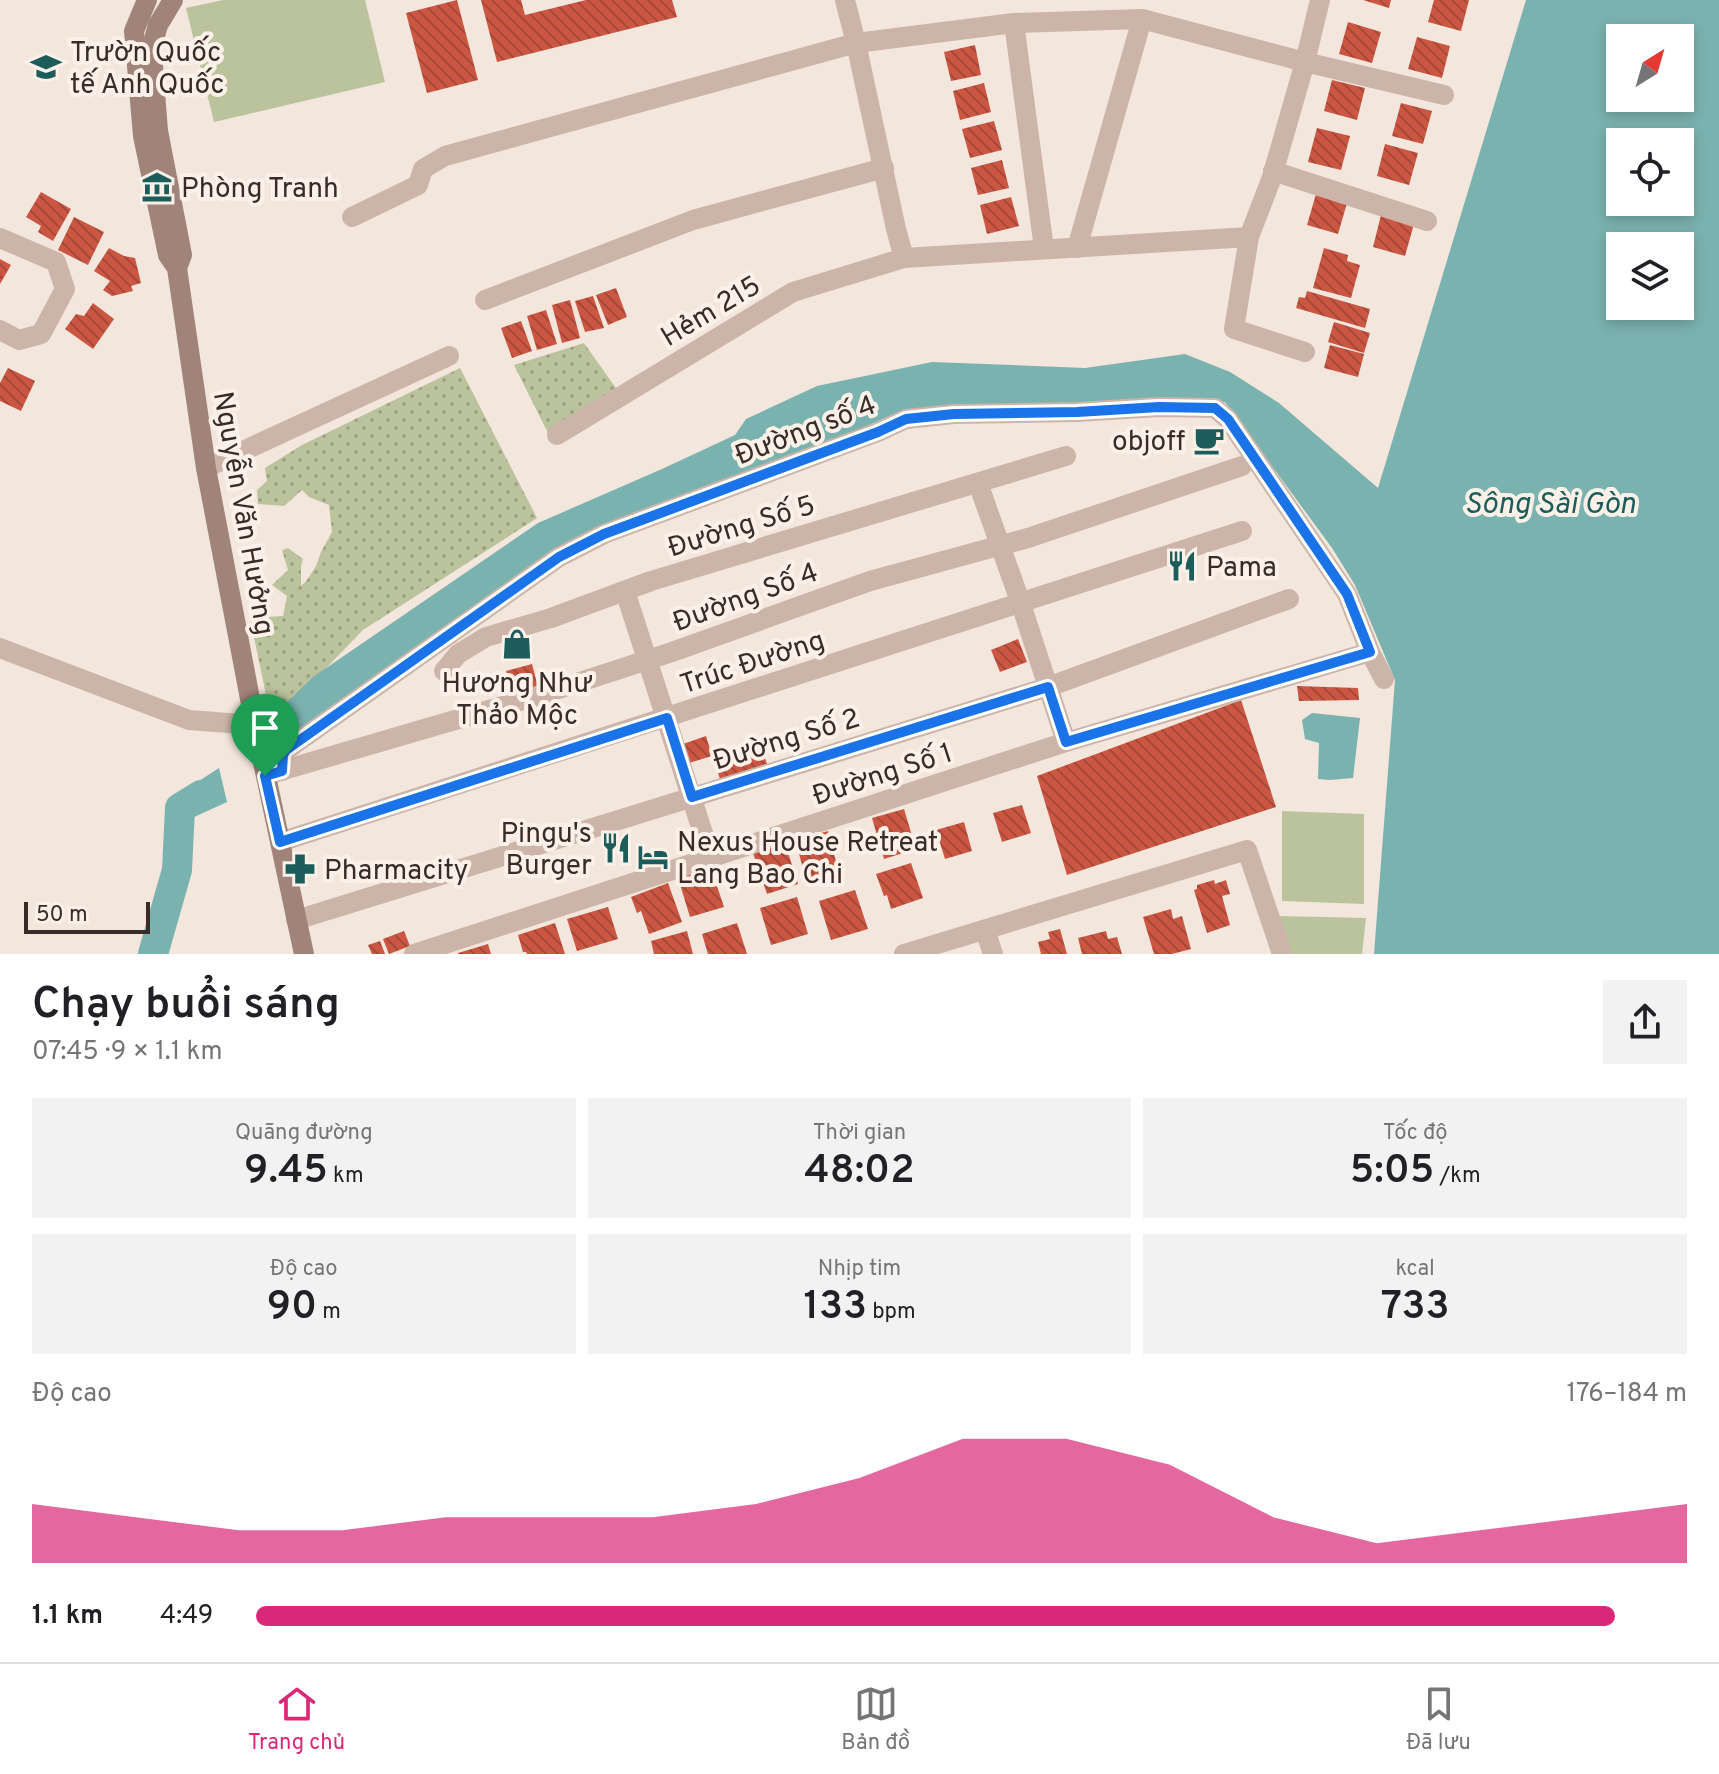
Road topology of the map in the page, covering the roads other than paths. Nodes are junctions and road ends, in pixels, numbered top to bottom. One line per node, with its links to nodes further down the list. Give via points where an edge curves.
1 (147, 0): 19 (main road, Nguyễn Văn Hưởng, via 134,31 143,136 168,255)
2 (173, 0): 19 (main road, Nguyễn Văn Hưởng, via 153,43 158,131 182,255)
3 (845, 0): 7 (street)
4 (1320, 0): 8 (street)
5 (1142, 19): 6 (street); 8 (street); 16 (street)
6 (1014, 23): 7 (street); 17 (street)
7 (856, 43): 10 (street); 12 (street, via 445,156 423,169 418,185)
8 (1305, 62): 9 (street); 11 (street)
9 (1444, 95)
10 (884, 168): 18 (street); 20 (street, via 693,220)
11 (1273, 171): 13 (street); 14 (street)
12 (352, 217)
13 (1427, 221)
14 (1249, 237): 16 (street, Hẻm 215); 22 (street, via 1234,329)
15 (0, 238): 21 (street, via 56,262 65,289 41,334 19,340)
16 (1077, 248): 17 (street, Hẻm 215)
17 (1044, 249): 18 (street, Hẻm 215)
18 (904, 258): 24 (street, Hẻm 215, via 793,292)
19 (177, 268): 27 (main road, Nguyễn Văn Hưởng)
20 (485, 300)
21 (0, 330)
22 (1305, 352)
23 (449, 356): 27 (street)
24 (557, 435)
25 (1066, 456): 28 (street, Đường Số 5)
26 (1253, 464): 30 (street, Đường Số 4); 35 (street, via 1347,594); 43 (street, Đường số 4, via 1228,419 1215,408 906,419 604,534 559,557 286,750)
27 (206, 468): 41 (main road, Nguyễn Văn Hưởng)
28 (978, 483): 30 (street); 31 (street, Đường Số 5)
29 (1242, 531): 33 (street, Trúc Đường)
30 (1001, 545): 33 (street); 36 (street, Đường Số 4, via 870,581)
31 (625, 591): 36 (street); 37 (street, Đường Số 5, via 486,637 458,654)
32 (1289, 599): 39 (street, Đường Số 2)
33 (1021, 604): 39 (street); 40 (street, Trúc Đường)
34 (0, 648): 41 (street, via 189,720)
35 (1370, 652): 38 (street); 42 (street, Đường Số 1)
36 (648, 660): 40 (street); 43 (street, Đường Số 4)
37 (444, 671)
38 (1384, 679)
39 (1048, 687): 42 (street); 44 (street, Đường Số 2)
40 (667, 718): 44 (street); 45 (street, Trúc Đường)
41 (255, 725): 43 (main road, Nguyễn Văn Hưởng)
42 (1066, 742): 46 (street, Đường Số 1)
43 (270, 771): 45 (main road, Nguyễn Văn Hưởng)
44 (692, 797): 46 (street); 47 (street, Đường Số 2)
45 (280, 842): 47 (main road, Nguyễn Văn Hưởng)
46 (711, 858): 50 (street, Đường Số 1)
47 (296, 920): 49 (main road, Nguyễn Văn Hưởng)
48 (985, 930): 51 (street); 52 (street); 53 (street, via 1247,850)
49 (304, 954)
50 (414, 954)
51 (904, 954)
52 (993, 954)
53 (1282, 954)

